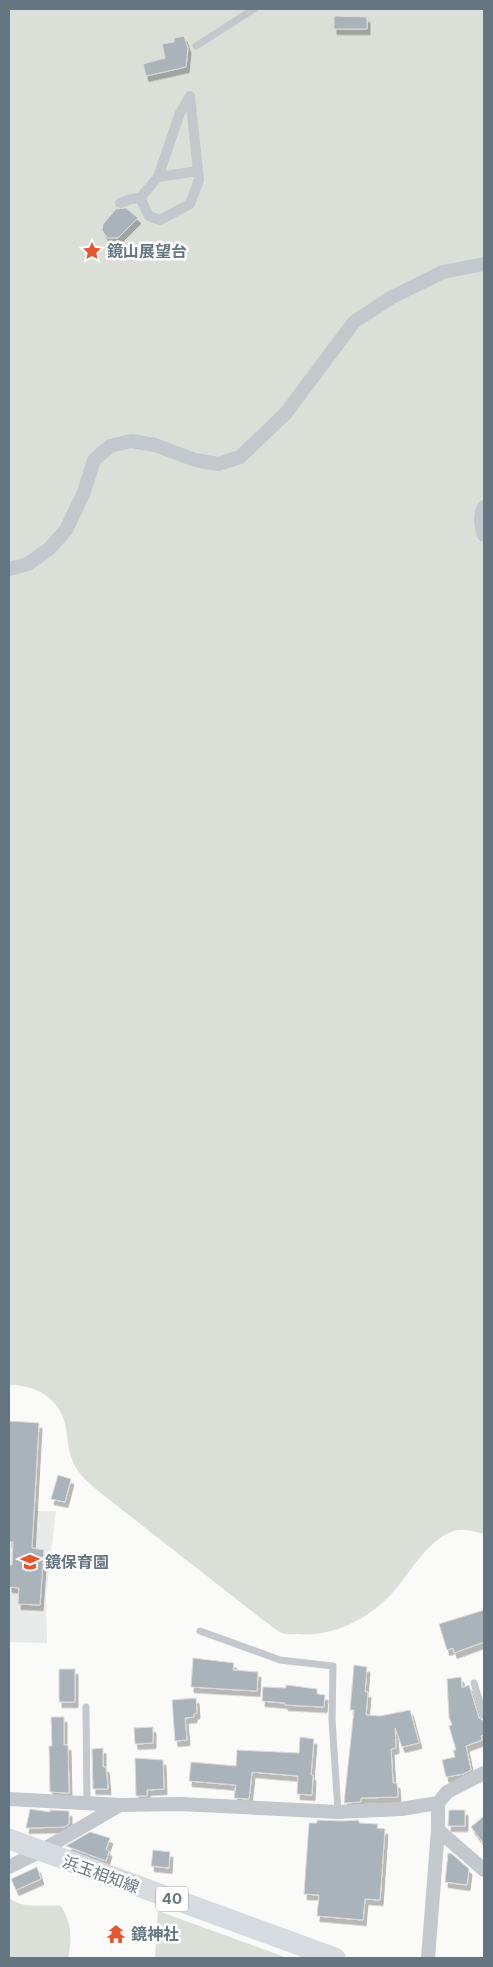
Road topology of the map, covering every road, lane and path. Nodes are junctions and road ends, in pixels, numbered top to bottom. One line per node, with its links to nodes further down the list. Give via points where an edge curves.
1 (254, 9): 2 (lane)
2 (196, 46)
3 (198, 171): 4 (street); 4 (street, via 190,96 180,113); 5 (street, via 199,180 190,204 160,220 150,216)
4 (158, 177): 5 (street)
5 (140, 198): 6 (street)
6 (120, 202)
7 (484, 264): 10 (street, via 443,272 392,297 354,322 286,413 240,457 218,464 195,460 155,445 131,441 110,446 94,460 84,492 66,530 28,564)
8 (484, 506): 9 (street, via 481,527)
9 (484, 535)
10 (9, 569)
11 (200, 1631): 20 (lane, via 280,1660 333,1666 332,1719)
12 (474, 1683): 14 (lane)
13 (86, 1707): 17 (lane)
14 (484, 1716)
15 (484, 1773): 18 (street, via 447,1792)
16 (9, 1799): 17 (street)
17 (87, 1803): 19 (street)
18 (438, 1803): 20 (street, via 401,1809); 21 (street)
19 (121, 1805): 20 (street, via 180,1804); 23 (street)
20 (338, 1812)
21 (438, 1830): 25 (street); 27 (street)
22 (9, 1839): 23 (main road, 浜玉相知線 / 40)
23 (39, 1852): 24 (street); 26 (main road, 浜玉相知線 / 40)
24 (9, 1867)
25 (484, 1870)
26 (335, 1958)
27 (428, 1958)

